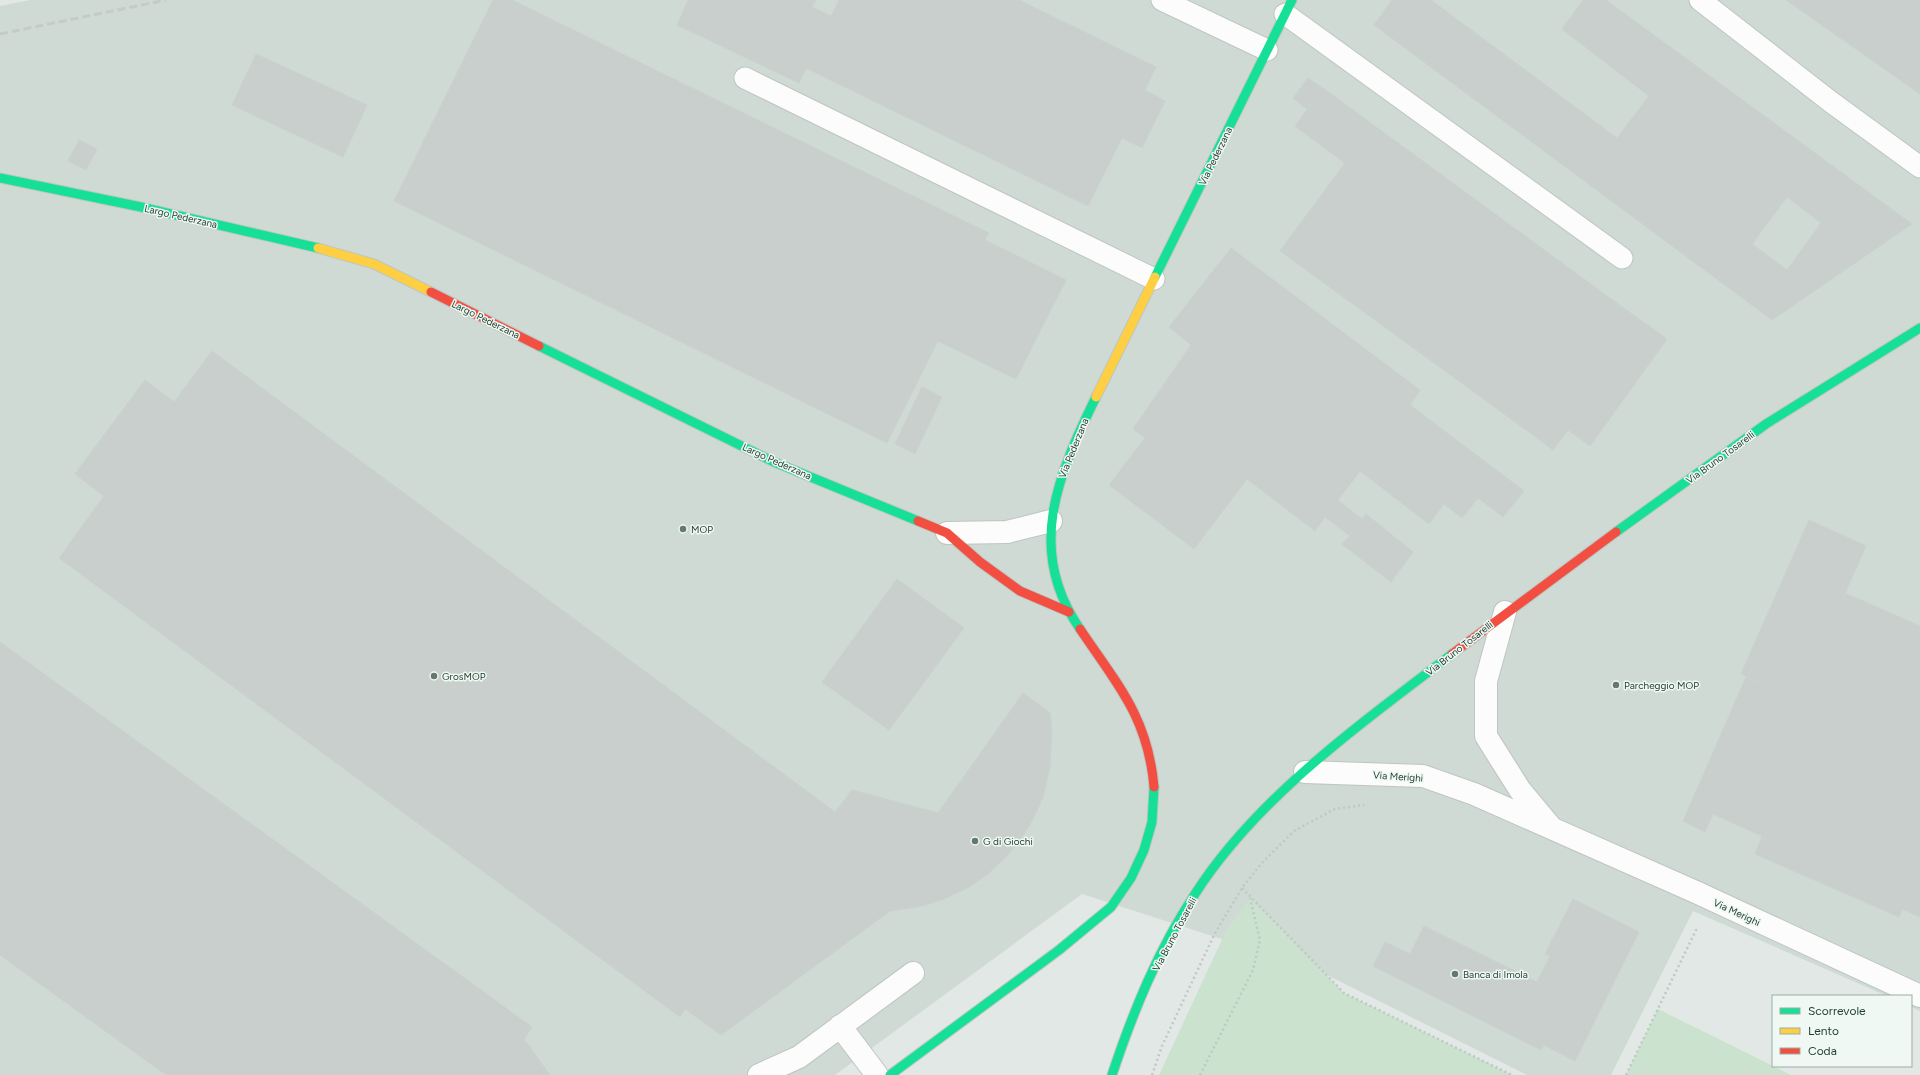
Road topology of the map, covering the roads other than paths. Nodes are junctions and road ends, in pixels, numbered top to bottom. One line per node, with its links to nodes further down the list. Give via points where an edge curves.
1 (1162, 0): 4 (lane)
2 (1700, 0): 6 (lane, via 1831,102)
3 (1289, 7): 4 (main road, Via Pederzana); 8 (lane)
4 (1268, 50): 9 (main road, Via Pederzana)
5 (745, 78): 9 (lane)
6 (1920, 167)
7 (0, 178): 12 (main road, Largo Pederzana, via 96,196 336,251 374,264 774,462)
8 (1622, 258)
9 (1154, 279): 11 (main road, Via Pederzana, via 1085,419 1063,471)
10 (1920, 328): 14 (main road, Via Bruno Tosarelli, via 1768,423)
11 (1051, 521): 12 (street, Largo Pederzana, via 1007,532); 13 (main road, Via Pederzana, via 1049,543 1052,568)
12 (947, 533): 13 (main road, Largo Pederzana, via 980,562 1020,591)
13 (1069, 612): 22 (main road, Via Pederzana, via 1136,714 1149,745 1156,792 1146,847 1133,874 1112,906 1076,938)
14 (1506, 612): 15 (main road, Via Bruno Tosarelli); 16 (street, Via Merighi, via 1486,681 1486,736 1520,790)
15 (1305, 772): 16 (street, Via Merighi, via 1422,776 1480,796); 23 (main road, Via Bruno Tosarelli, via 1238,837 1208,875 1181,916 1150,978)
16 (1553, 830): 18 (street, Via Merighi, via 1698,893)
17 (912, 973): 19 (street)
18 (1920, 996)
19 (840, 1026): 20 (street, via 799,1057); 21 (street)
20 (759, 1075)
21 (877, 1075)
22 (890, 1075)
23 (1112, 1075)

